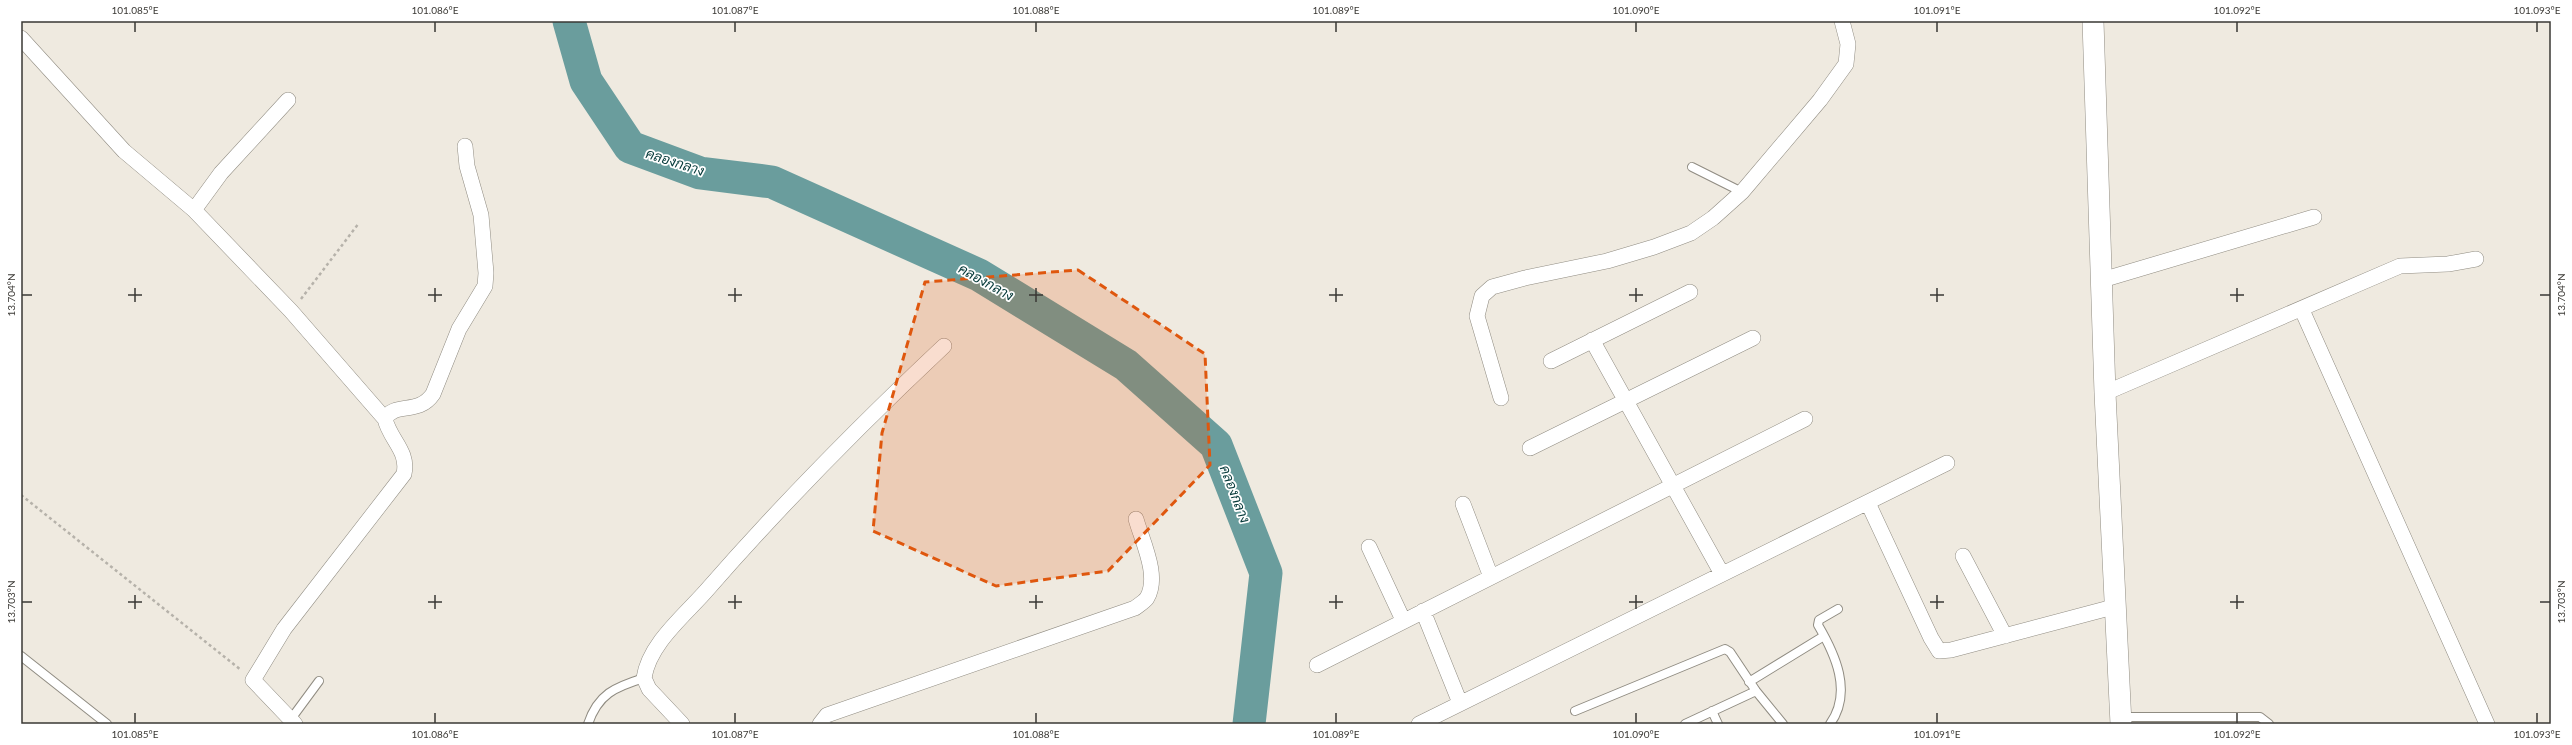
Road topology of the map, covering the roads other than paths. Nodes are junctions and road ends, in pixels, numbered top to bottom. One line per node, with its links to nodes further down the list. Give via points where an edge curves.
1 (2093, 21): 11 (main road)
2 (1839, 22): 7 (street, via 1848,44 1846,64 1820,100)
3 (21, 38): 8 (street, via 124,151)
4 (288, 100): 8 (street, via 220,173)
5 (465, 146): 21 (street, via 467,166 481,215 485,286 459,329 434,394 417,408 388,413)
6 (1692, 166): 7 (lane)
7 (1742, 192): 19 (street, via 1714,218 1691,233 1607,261 1492,287 1482,296 1477,316)
8 (194, 210): 21 (street, via 291,311)
9 (2314, 217): 11 (street)
10 (2476, 259): 13 (street, via 2448,264 2400,266)
11 (2102, 280): 18 (main road)
12 (1690, 292): 15 (street)
13 (2302, 310): 18 (street); 61 (street)
14 (1753, 338): 20 (street)
15 (1592, 340): 17 (street); 20 (street)
16 (944, 346): 41 (street, via 869,418 754,536 652,652)
17 (1551, 361)
18 (2105, 393): 33 (main road)
19 (1501, 398)
20 (1625, 401): 23 (street); 25 (street)
21 (385, 419): 50 (street, via 387,427 405,456 404,474 284,630 253,680)
22 (1805, 419): 25 (street)
23 (1530, 448)
24 (1946, 463): 26 (street)
25 (1671, 485): 31 (street); 32 (street)
26 (1868, 503): 31 (street); 38 (street, via 1939,651)
27 (1463, 504): 32 (street)
28 (1136, 520): 54 (street, via 1152,584 1147,598 1135,608 828,716)
29 (1369, 547): 36 (street)
30 (1963, 556): 38 (street)
31 (1722, 574): 45 (street)
32 (1491, 577): 35 (street)
33 (2117, 606): 38 (street); 48 (main road)
34 (1838, 610): 37 (lane, via 1819,620 1818,624)
35 (1423, 611): 36 (street); 45 (street)
36 (1403, 620): 40 (street)
37 (1824, 636): 43 (lane); 59 (lane, via 1832,648 1840,677 1840,699 1835,717)
38 (2004, 636)
39 (21, 656): 51 (lane)
40 (1317, 665)
41 (644, 678): 52 (lane, via 615,687 593,709); 53 (street, via 649,689)
42 (319, 681): 50 (lane)
43 (1749, 682): 44 (lane); 46 (lane, via 1730,652 1725,649)
44 (1756, 691): 47 (lane); 58 (lane)
45 (1460, 704): 55 (street)
46 (1575, 712)
47 (1712, 712): 56 (lane); 57 (lane)
48 (2121, 720): 49 (lane)
49 (2184, 720): 60 (lane, via 2260,717)
50 (293, 721)
51 (107, 724)
52 (588, 724)
53 (682, 724)
54 (820, 724)
55 (1419, 724)
56 (1685, 724)
57 (1718, 724)
58 (1783, 724)
59 (1830, 724)
60 (2269, 724)
61 (2487, 724)

